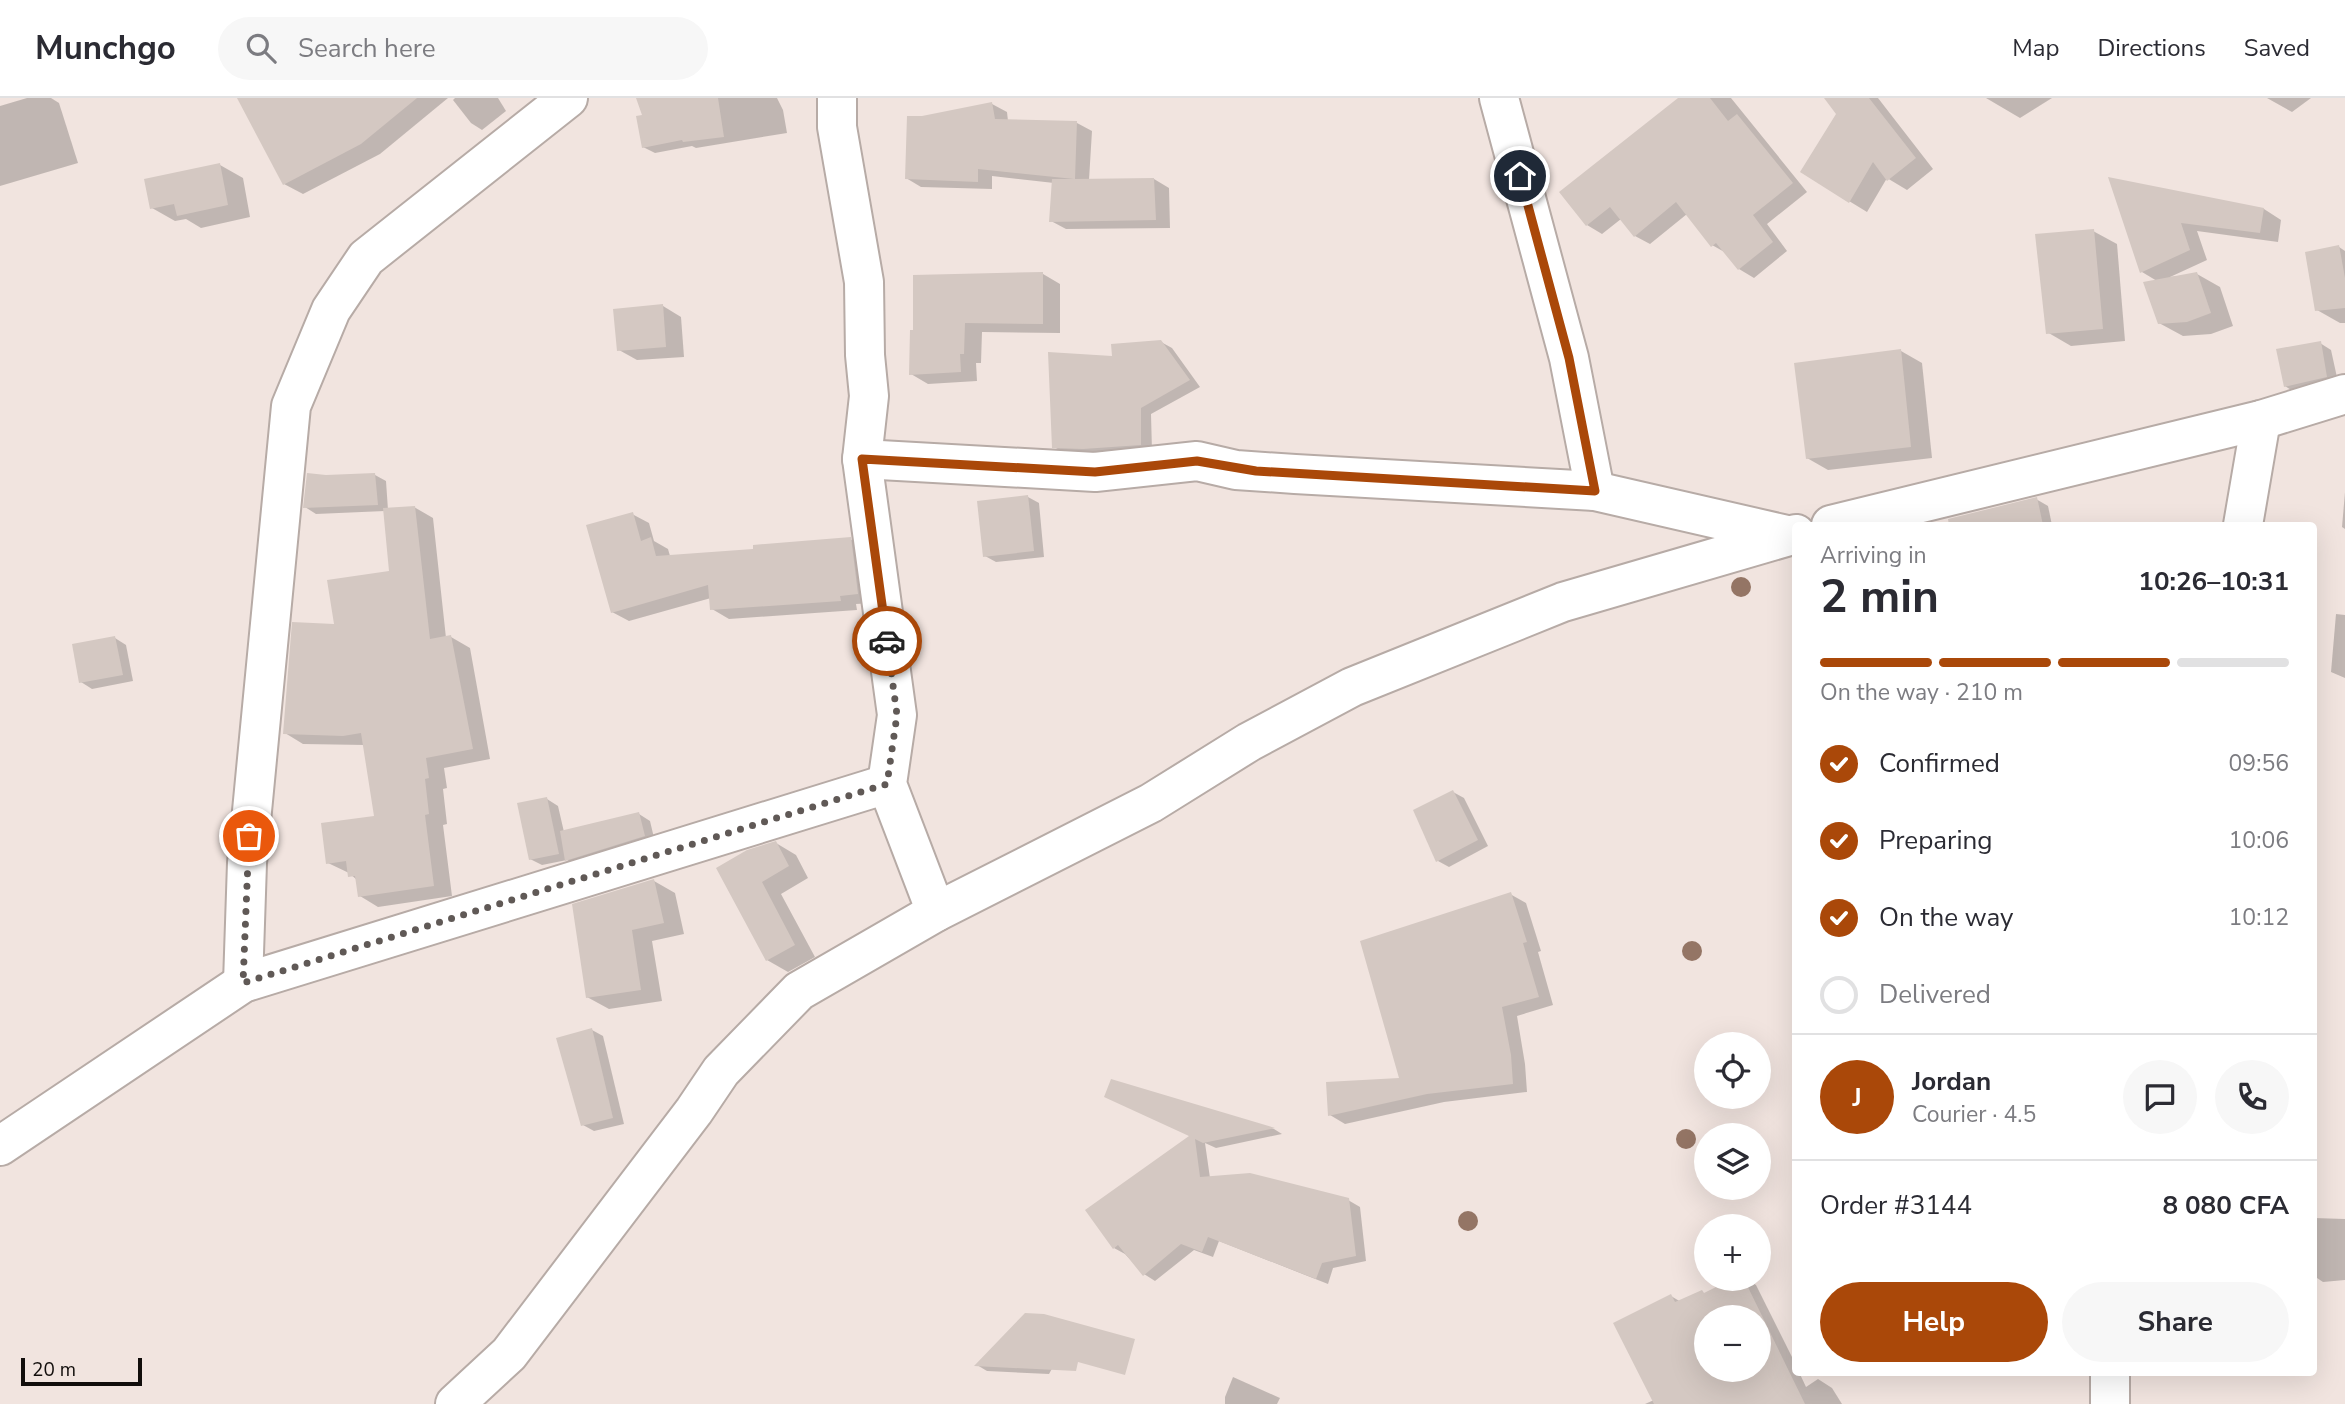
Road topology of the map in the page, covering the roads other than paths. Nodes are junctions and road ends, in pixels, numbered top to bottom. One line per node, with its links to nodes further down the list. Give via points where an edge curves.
1 (568, 98): 13 (street, via 366,258 331,310 291,406 247,863)
2 (837, 98): 6 (street, via 864,282 869,396)
3 (1499, 98): 7 (street, via 1569,358)
4 (2345, 394): 5 (street)
5 (2261, 420): 8 (street); 9 (street)
6 (862, 459): 7 (street, via 1095,472 1197,461 1236,470); 11 (street, via 897,715)
7 (1595, 491): 10 (street)
8 (1844, 522)
9 (2244, 522)
10 (1792, 535): 12 (street, via 1563,602 1352,687 1249,742 1151,803)
11 (887, 784): 12 (street); 13 (street)
12 (936, 912): 16 (street, via 790,1000 721,1071 509,1354)
13 (243, 983): 14 (street)
14 (0, 1146)
15 (2110, 1376): 17 (street)
16 (455, 1404)
17 (2110, 1404)

